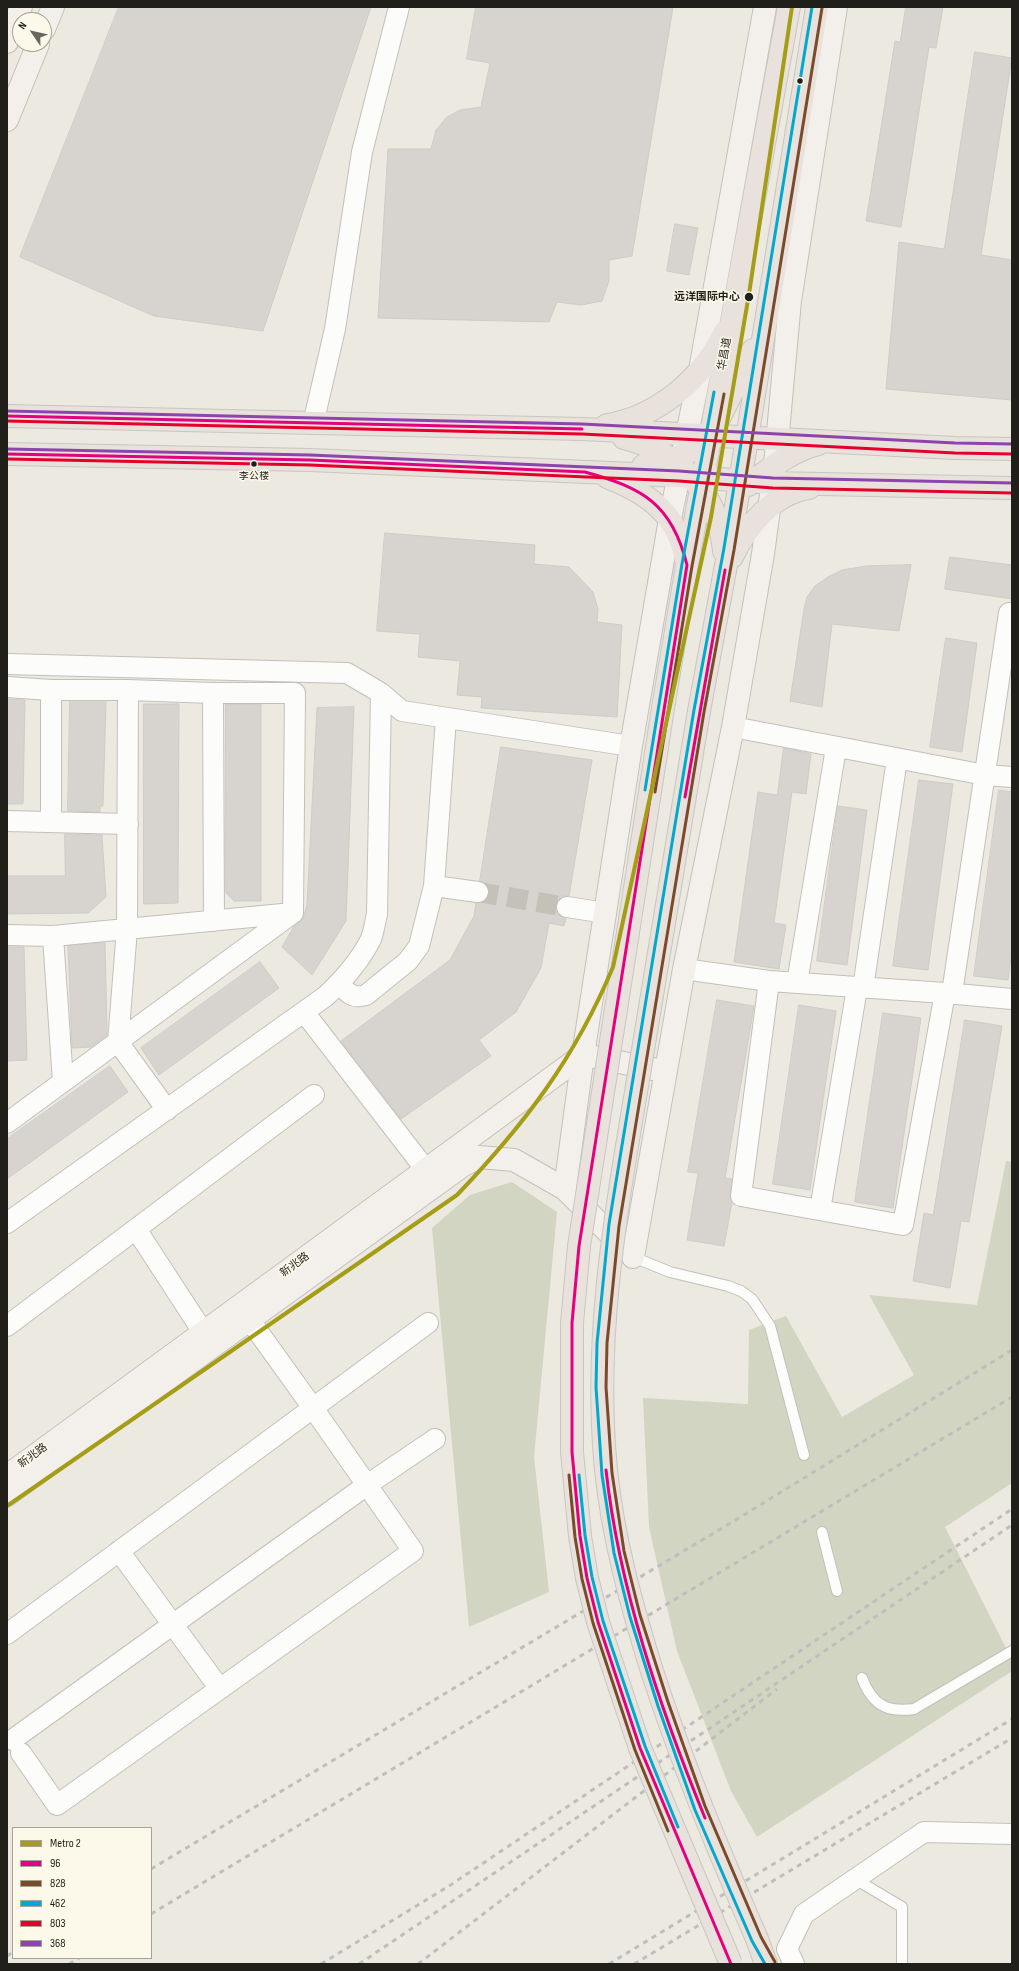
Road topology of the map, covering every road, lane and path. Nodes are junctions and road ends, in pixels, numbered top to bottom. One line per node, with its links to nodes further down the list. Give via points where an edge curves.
1 (21, 7): 7 (street)
2 (399, 7): 14 (street, via 362,152 336,329)
3 (765, 7): 12 (street)
4 (789, 7): 10 (main road, 华昌道)
5 (817, 7): 11 (main road)
6 (836, 7): 19 (street, via 790,301)
7 (7, 42)
8 (35, 52): 9 (street)
9 (7, 120)
10 (732, 319): 12 (main road, via 716,350); 17 (main road, 华昌道)
11 (765, 323): 17 (main road); 18 (main road)
12 (700, 370): 15 (main road, via 671,398 646,413 623,422); 16 (street)
13 (7, 416): 14 (main road)
14 (314, 424): 15 (main road)
15 (582, 429): 16 (main road); 24 (main road, via 628,439 648,447)
16 (687, 435): 17 (main road); 24 (street)
17 (712, 435): 18 (main road); 24 (main road, 华昌道); 24 (main road, via 700,446)
18 (747, 437): 19 (main road); 25 (main road)
19 (778, 439): 20 (main road); 25 (street)
20 (837, 441): 21 (main road, via 955,448); 25 (main road, via 802,449)
21 (1012, 448)
22 (7, 454): 23 (main road, via 310,460)
23 (584, 472): 24 (main road); 30 (main road, via 606,477 632,488)
24 (687, 472): 25 (main road); 29 (main road); 30 (street); 31 (main road, 华昌道)
25 (756, 481): 26 (main road); 28 (street); 29 (main road); 32 (main road)
26 (831, 484): 27 (main road); 28 (main road, via 793,492)
27 (1012, 488)
28 (769, 506): 32 (main road, via 742,538); 41 (street)
29 (717, 518): 31 (main road, via 700,539); 32 (main road, via 723,540)
30 (670, 519): 31 (main road, via 683,543); 42 (street)
31 (687, 565): 102 (main road, 华昌道, bridge, via 579,1246 572,1330 572,1452 580,1536 598,1622 640,1748)
32 (725, 570): 101 (main road, bridge, via 699,711 614,1225 602,1343 603,1435 606,1474 617,1537 635,1616 700,1808)
33 (1009, 613): 45 (street)
34 (7, 664): 39 (street, via 347,673)
35 (7, 687): 36 (street)
36 (51, 690): 37 (street); 48 (street)
37 (128, 690): 38 (street); 49 (street)
38 (213, 693): 54 (street, via 295,693); 55 (street)
39 (381, 693): 40 (street, via 402,712); 61 (street, via 377,914 371,938 357,962)
40 (446, 718): 42 (street); 50 (street)
41 (733, 727): 43 (street); 59 (street)
42 (631, 746): 53 (street)
43 (836, 748): 44 (street); 62 (street)
44 (897, 759): 45 (street); 63 (street)
45 (985, 775): 46 (street); 64 (street)
46 (1012, 777)
47 (7, 821): 48 (street)
48 (51, 822): 49 (street)
49 (128, 824): 56 (street)
50 (434, 886): 51 (street); 61 (street, via 419,946 408,961 366,996 352,996)
51 (478, 892)
52 (568, 907): 53 (street)
53 (606, 913): 68 (street)
54 (293, 914): 55 (street); 67 (street)
55 (214, 921): 56 (street)
56 (127, 929): 58 (street); 67 (street)
57 (7, 935): 58 (street)
58 (53, 936): 70 (street)
59 (684, 969): 60 (street); 69 (street)
60 (769, 981): 62 (street); 76 (street, via 741,1196)
61 (339, 983): 66 (street)
62 (797, 983): 63 (street)
63 (860, 988): 64 (street); 76 (street)
64 (948, 993): 65 (street); 76 (street, via 903,1225)
65 (1012, 999)
66 (304, 1012): 72 (street); 74 (street)
67 (118, 1042): 70 (street); 72 (street)
68 (583, 1055): 69 (street); 74 (street, 新兆路); 75 (street)
69 (666, 1072): 79 (street)
70 (63, 1082): 73 (street)
71 (314, 1095): 78 (street)
72 (167, 1110): 77 (street)
73 (7, 1123)
74 (426, 1170): 83 (street, 新兆路)
75 (565, 1189): 79 (street, 新兆路); 80 (street, 新兆路, via 514,1160 479,1157 462,1166)
76 (820, 1210)
77 (7, 1223)
78 (136, 1229): 82 (street); 83 (street)
79 (633, 1257): 86 (lane, via 670,1272 728,1286 752,1299 770,1326)
80 (249, 1319): 84 (street); 89 (street, 新兆路)
81 (428, 1323): 84 (street)
82 (7, 1326)
83 (203, 1332): 87 (street, 新兆路)
84 (313, 1408): 88 (street); 91 (street)
85 (434, 1439): 88 (street)
86 (804, 1455)
87 (7, 1476)
88 (367, 1485): 93 (street); 97 (street, via 413,1552)
89 (7, 1495)
90 (822, 1532): 92 (lane)
91 (119, 1551): 93 (street); 94 (street)
92 (837, 1591)
93 (173, 1625): 97 (street); 98 (street)
94 (7, 1634)
95 (1012, 1651): 96 (lane, via 914,1709 888,1709 875,1701 866,1690)
96 (862, 1678)
97 (220, 1688): 98 (street, via 57,1805)
98 (12, 1747)
99 (1012, 1834): 100 (street, via 924,1832)
100 (855, 1879): 105 (street, via 804,1914 787,1949); 106 (lane, via 902,1906)
101 (757, 1939): 103 (main road); 104 (street)
102 (731, 1964)
103 (766, 1964)
104 (771, 1964)
105 (794, 1964)
106 (902, 1964)

